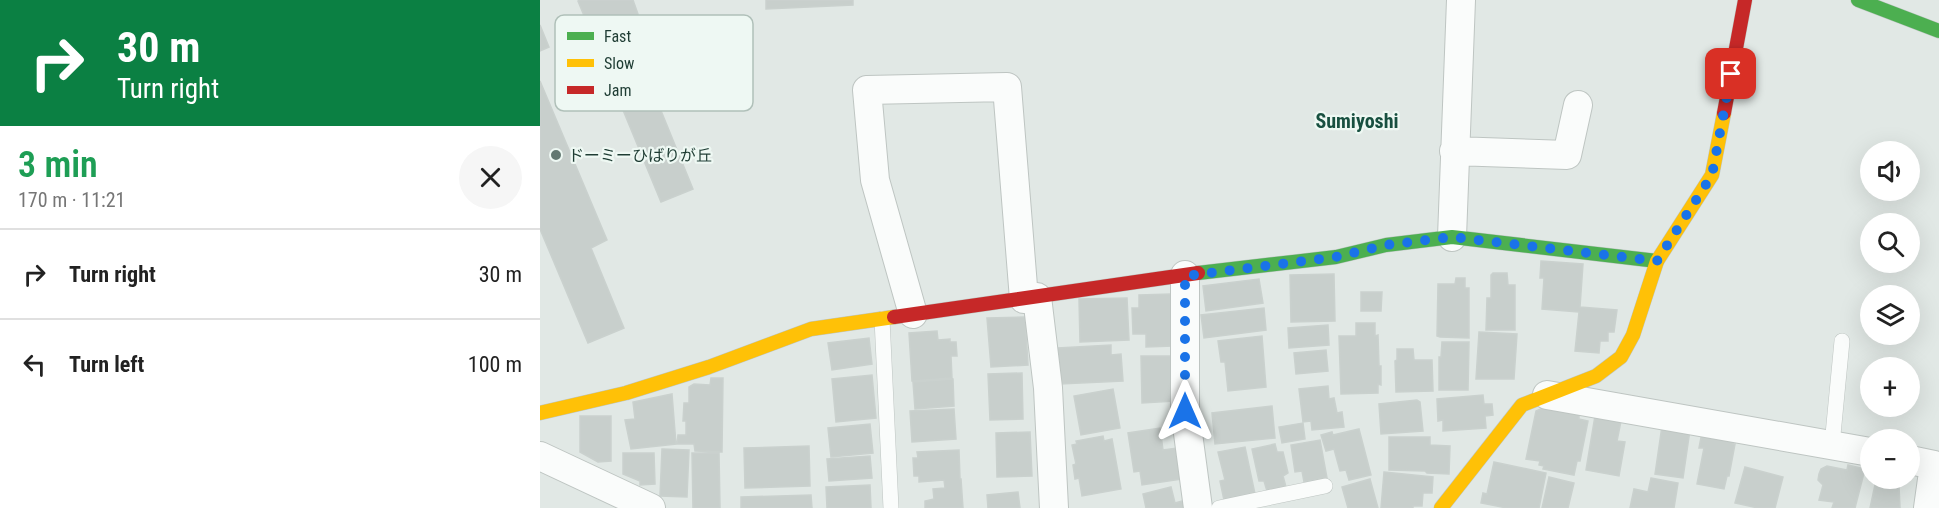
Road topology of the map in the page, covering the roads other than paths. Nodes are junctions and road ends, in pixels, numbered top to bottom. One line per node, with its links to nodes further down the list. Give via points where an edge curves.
1 (1461, 0): 8 (street)
2 (1745, 0): 10 (street, via 1712,175)
3 (1858, 0): 4 (street)
4 (1896, 14): 5 (street); 6 (street)
5 (1939, 15)
6 (1939, 30)
7 (1578, 105): 8 (street, via 1567,155)
8 (1454, 151): 9 (street)
9 (1452, 237): 10 (street); 11 (street, via 1386,245 1336,257)
10 (1657, 261): 16 (street, via 1634,335 1621,357 1596,376)
11 (1185, 276): 12 (street); 26 (street, via 1185,411)
12 (1030, 298): 13 (street); 13 (street, via 1007,87 867,90 875,180); 25 (street, via 1048,387)
13 (913, 314): 14 (street)
14 (882, 319): 17 (street, via 811,329 626,393); 24 (lane)
15 (1842, 341): 18 (lane)
16 (1547, 395): 18 (street); 28 (street, via 1522,405)
17 (540, 413)
18 (1832, 445): 19 (street)
19 (1860, 451)
20 (540, 456): 23 (street)
21 (1927, 460): 29 (street)
22 (1324, 486): 27 (lane)
23 (644, 507)
24 (891, 508)
25 (1054, 508)
26 (1198, 508)
27 (1219, 508)
28 (1441, 508)
29 (1928, 508)

